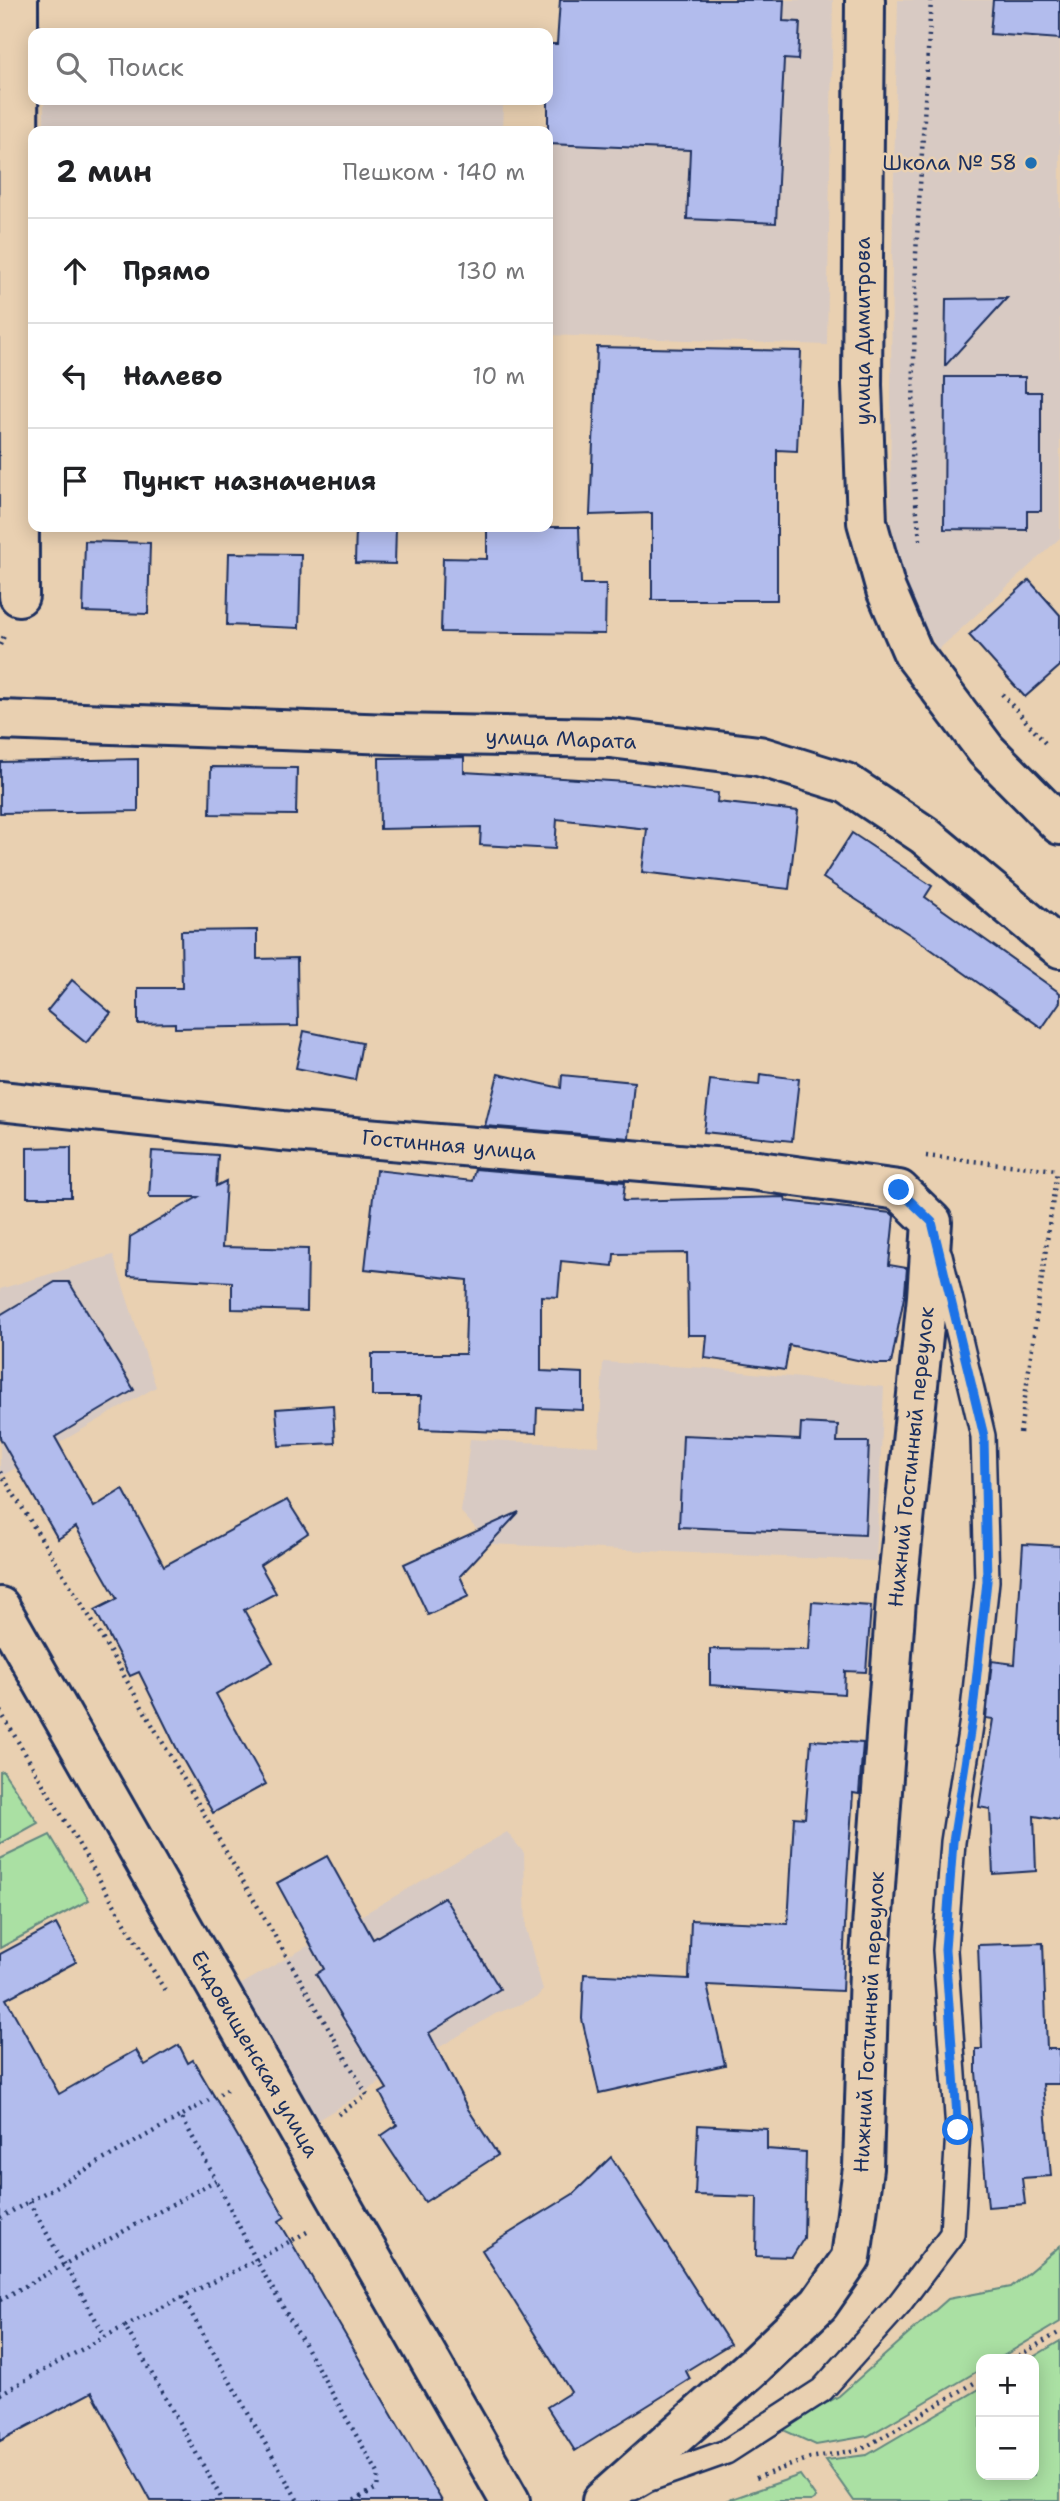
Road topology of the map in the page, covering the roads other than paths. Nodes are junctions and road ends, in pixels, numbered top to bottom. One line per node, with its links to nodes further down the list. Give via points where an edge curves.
1 (18, 0): 3 (street)
2 (864, 0): 5 (street, улица Димитрова, via 862,385 867,522 886,590 913,653 986,750)
3 (19, 596)
4 (0, 720): 6 (street, улица Марата, via 610,738 759,756 846,783 924,835)
5 (1060, 825)
6 (1060, 948)
7 (0, 1101): 8 (street, Гостинная улица, via 282,1131 750,1170 899,1190)
8 (932, 1222): 11 (street, Нижний Гостинный переулок, via 896,1599 869,1969 863,2168 851,2258 818,2304); 12 (lane, Нижний Гостинный переулок, via 984,1436 986,1592 953,1842 945,1950 958,2130 952,2234 899,2304 822,2390 726,2452 647,2480)
9 (0, 1607): 10 (street, Ендовищенская улица)
10 (510, 2501)
11 (602, 2501)
12 (613, 2501)

